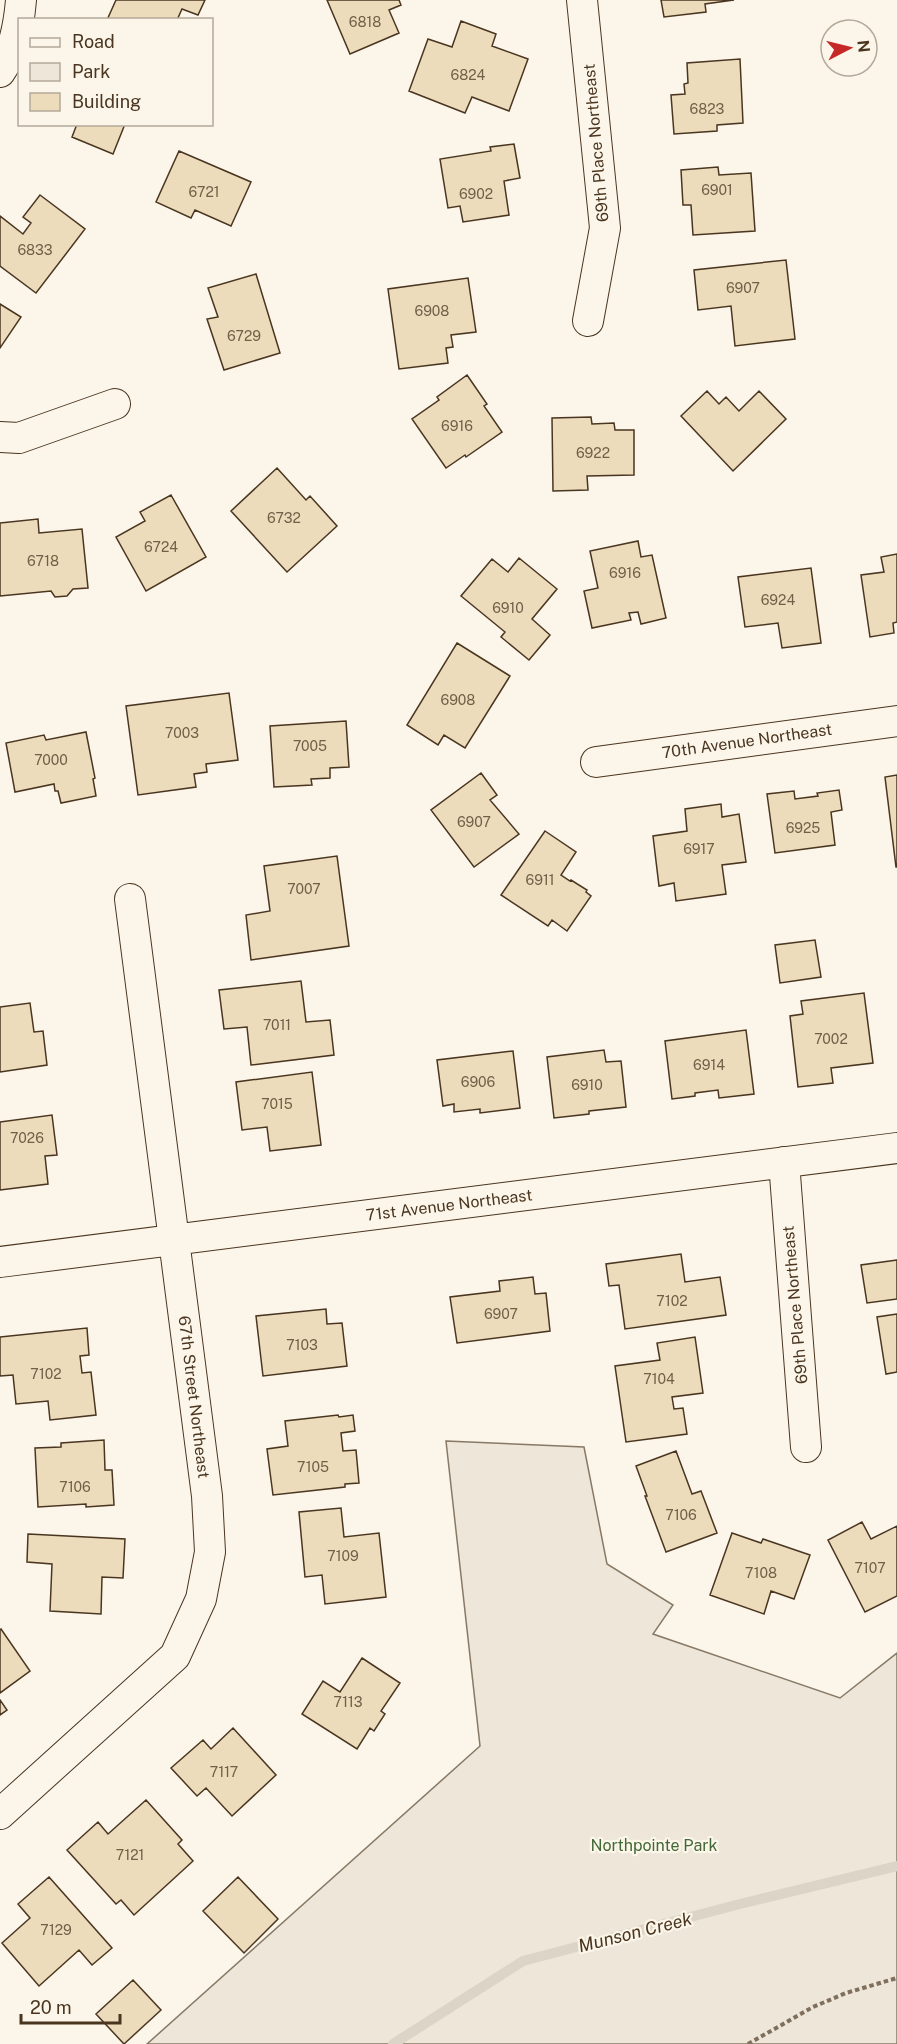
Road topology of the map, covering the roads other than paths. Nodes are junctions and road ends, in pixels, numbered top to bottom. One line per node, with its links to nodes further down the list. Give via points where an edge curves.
1 (21, 0): 3 (street)
2 (582, 0): 6 (street, 69th Place Northeast, via 605,228)
3 (19, 18)
4 (18, 24): 5 (street, via 7,62)
5 (0, 72)
6 (588, 321)
7 (115, 404): 8 (street, via 19,438)
8 (0, 437)
9 (897, 721): 10 (street, 70th Avenue Northeast)
10 (596, 762)
11 (130, 899): 14 (street, 67th Street Northeast)
12 (897, 1148): 13 (street, 71st Avenue Northeast)
13 (784, 1162): 14 (street, 71st Avenue Northeast); 16 (street, 69th Place Northeast)
14 (174, 1240): 15 (street, 71st Avenue Northeast); 17 (street, 67th Street Northeast, via 207,1496 210,1552 201,1599 175,1656)
15 (0, 1262)
16 (806, 1448)
17 (0, 1814)

